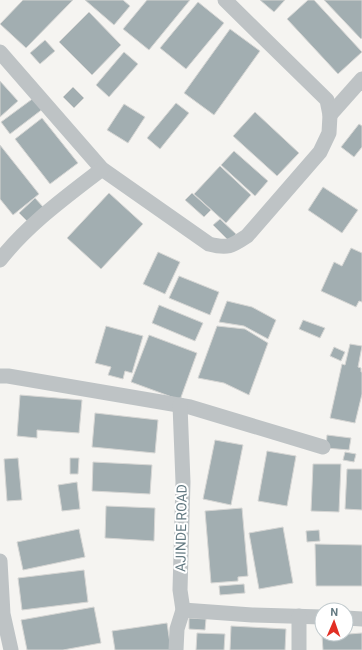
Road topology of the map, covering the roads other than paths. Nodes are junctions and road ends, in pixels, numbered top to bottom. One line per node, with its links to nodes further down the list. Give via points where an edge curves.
1 (225, 0): 4 (street, via 327,100)
2 (0, 52): 5 (street)
3 (362, 79): 4 (street)
4 (330, 115): 5 (street, via 329,133 320,152 247,236 232,246 209,244)
5 (102, 169): 6 (street, via 57,203 11,246)
6 (0, 260)
7 (0, 376): 8 (street)
8 (180, 405): 9 (street); 11 (street, AJINDE ROAD, via 183,482 180,590)
9 (323, 447)
10 (0, 561): 14 (street, via 3,614)
11 (183, 610): 12 (street); 15 (street, AJINDE ROAD, via 177,629)
12 (299, 616): 13 (street); 16 (street)
13 (314, 617)
14 (11, 650)
15 (176, 650)
16 (299, 650)

